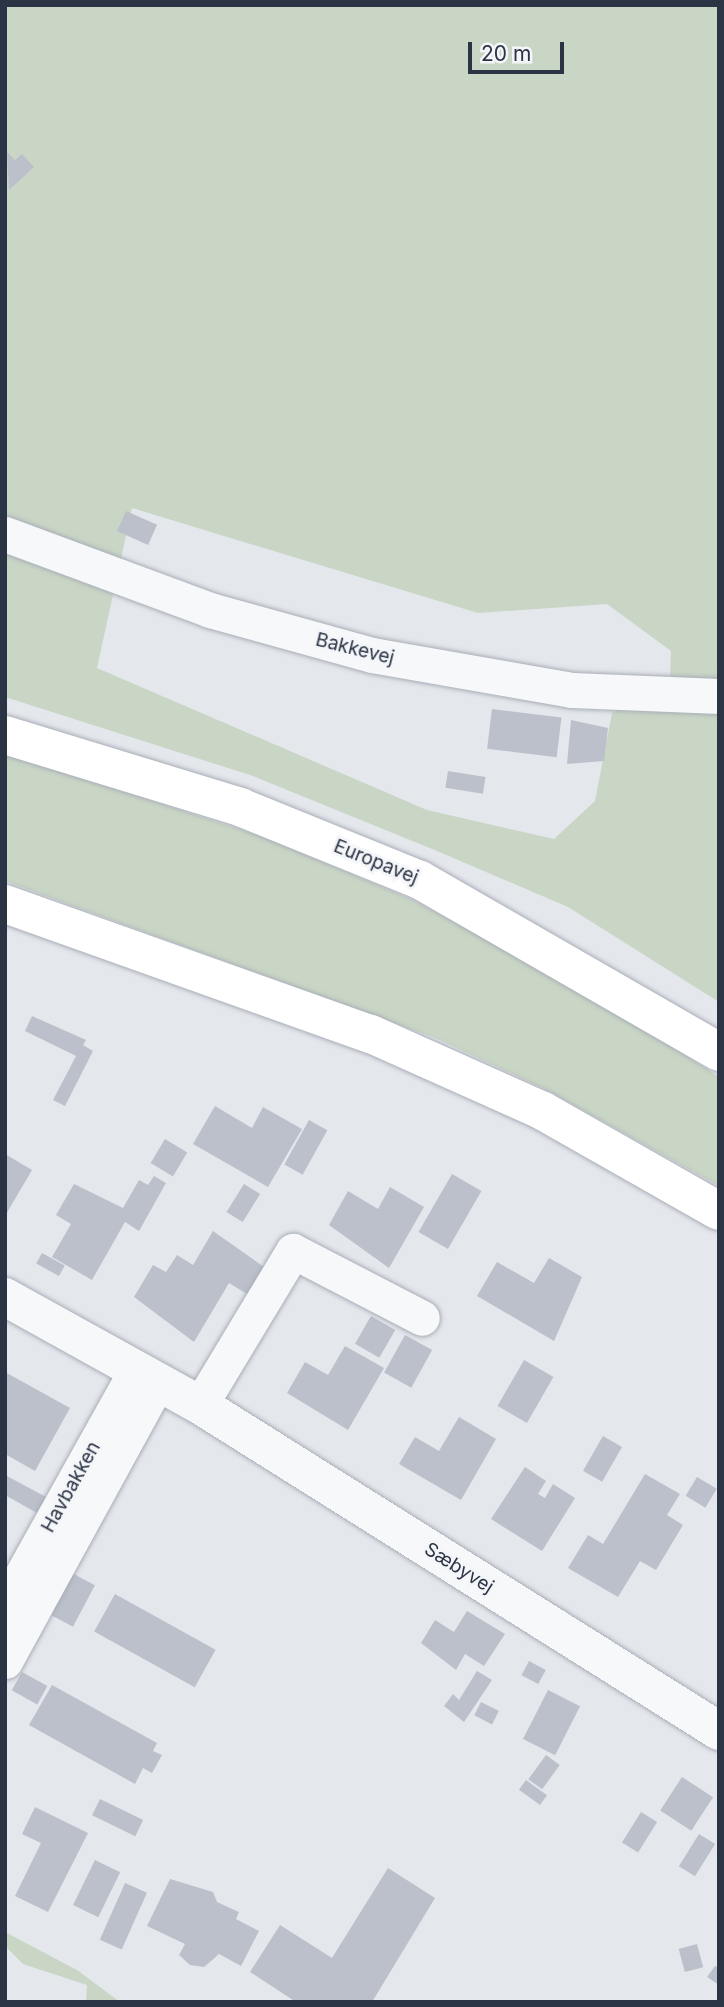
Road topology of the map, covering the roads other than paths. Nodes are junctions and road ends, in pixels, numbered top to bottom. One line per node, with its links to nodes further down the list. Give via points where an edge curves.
1 (5, 534): 2 (street, Bakkevej, via 210,610 372,655 572,690)
2 (719, 695)
3 (5, 735): 5 (main road, Europavej, via 240,807 420,880)
4 (5, 904): 6 (main road, via 371,1034 543,1111)
5 (719, 1052)
6 (719, 1211)
7 (5, 1297): 9 (street, Sæbyvej)
8 (422, 1318): 10 (street, via 293,1251)
9 (148, 1375): 10 (street, Sæbyvej); 11 (street, Havbakken); 12 (street)
10 (200, 1405): 13 (street, Sæbyvej)
11 (5, 1605)
12 (5, 1661)
13 (719, 1731)

